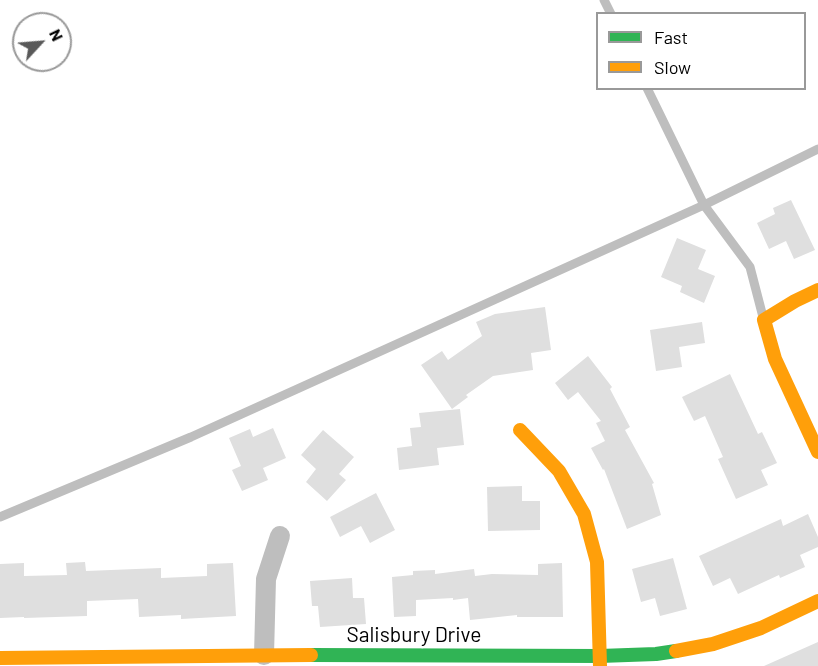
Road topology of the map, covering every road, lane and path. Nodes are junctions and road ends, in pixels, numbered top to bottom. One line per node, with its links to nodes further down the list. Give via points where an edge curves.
1 (648, 90): 3 (lane)
2 (818, 149): 3 (lane)
3 (704, 206): 5 (lane, via 750,267); 8 (lane, via 191,437)
4 (818, 290): 5 (street)
5 (764, 320): 7 (street, via 775,359)
6 (520, 430): 13 (street, via 559,471 584,514 597,562)
7 (818, 452)
8 (0, 517)
9 (280, 536): 11 (street, via 266,579)
10 (818, 601): 13 (street, Salisbury Drive, via 762,628 713,644)
11 (264, 655): 12 (street, Salisbury Drive); 13 (street, Salisbury Drive)
12 (0, 658)
13 (600, 661)

